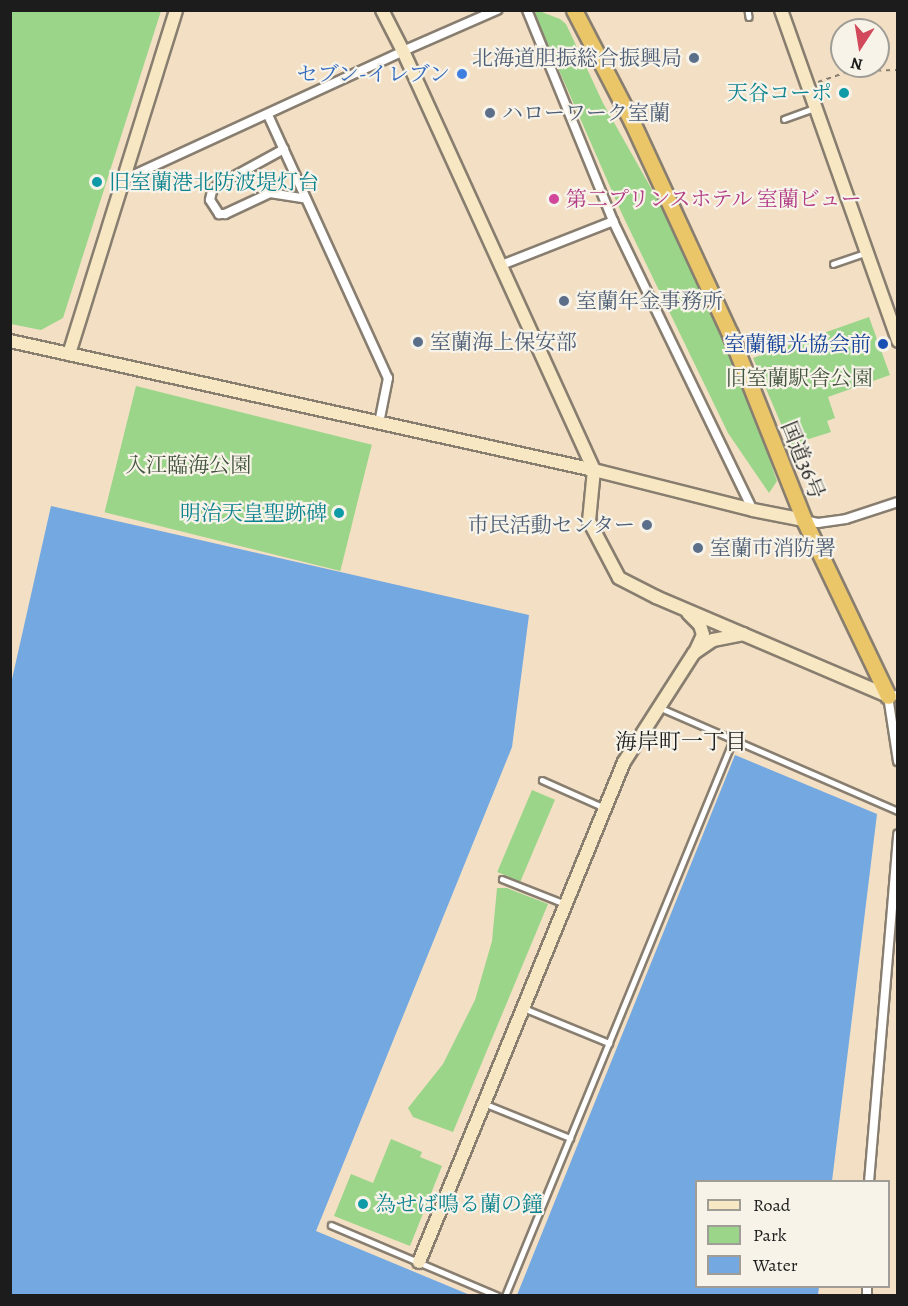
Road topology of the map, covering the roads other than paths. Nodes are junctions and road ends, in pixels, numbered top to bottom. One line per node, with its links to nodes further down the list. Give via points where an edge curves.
1 (176, 10): 14 (street)
2 (382, 10): 9 (street)
3 (497, 10): 9 (street)
4 (527, 10): 16 (street)
5 (574, 10): 27 (highway, 国道36号, via 632,122 730,334)
6 (748, 10): 8 (lane)
7 (781, 10): 10 (street)
8 (749, 17)
9 (403, 51): 11 (street); 19 (street)
10 (815, 108): 12 (lane); 17 (street)
11 (268, 115): 13 (street); 14 (street)
12 (784, 119)
13 (284, 149): 15 (street); 15 (street, via 218,185 210,200 219,213 225,214 274,192)
14 (123, 180): 22 (street)
15 (306, 199): 23 (street, via 388,378)
16 (613, 221): 19 (street); 26 (street)
17 (866, 252): 18 (lane); 21 (street)
18 (833, 264)
19 (499, 266): 24 (street)
20 (10, 341): 22 (street)
21 (897, 341)
22 (69, 354): 23 (street)
23 (379, 423): 24 (street)
24 (594, 470): 26 (street); 28 (street, via 589,521 620,578)
25 (897, 502): 27 (street, via 846,519 818,523)
26 (753, 510): 27 (street)
27 (804, 520): 31 (highway, 国道36号)
28 (683, 608): 29 (street); 30 (street, via 700,625 703,635)
29 (743, 634): 30 (street, via 713,639); 31 (street)
30 (694, 653): 32 (street)
31 (893, 695): 34 (street)
32 (659, 707): 33 (lane); 36 (street, via 624,762)
33 (734, 740): 37 (lane); 44 (lane)
34 (897, 761)
35 (542, 780): 36 (lane)
36 (605, 808): 40 (street)
37 (897, 811)
38 (897, 834): 41 (street)
39 (502, 879): 40 (lane)
40 (565, 904): 43 (street)
41 (886, 948): 42 (street); 47 (street)
42 (897, 948)
43 (523, 1008): 44 (lane); 45 (street)
44 (609, 1043): 46 (lane)
45 (484, 1103): 46 (lane); 49 (street)
46 (570, 1138): 51 (lane)
47 (869, 1180)
48 (331, 1225): 49 (lane)
49 (419, 1262): 50 (lane)
50 (498, 1296)
51 (505, 1296)

